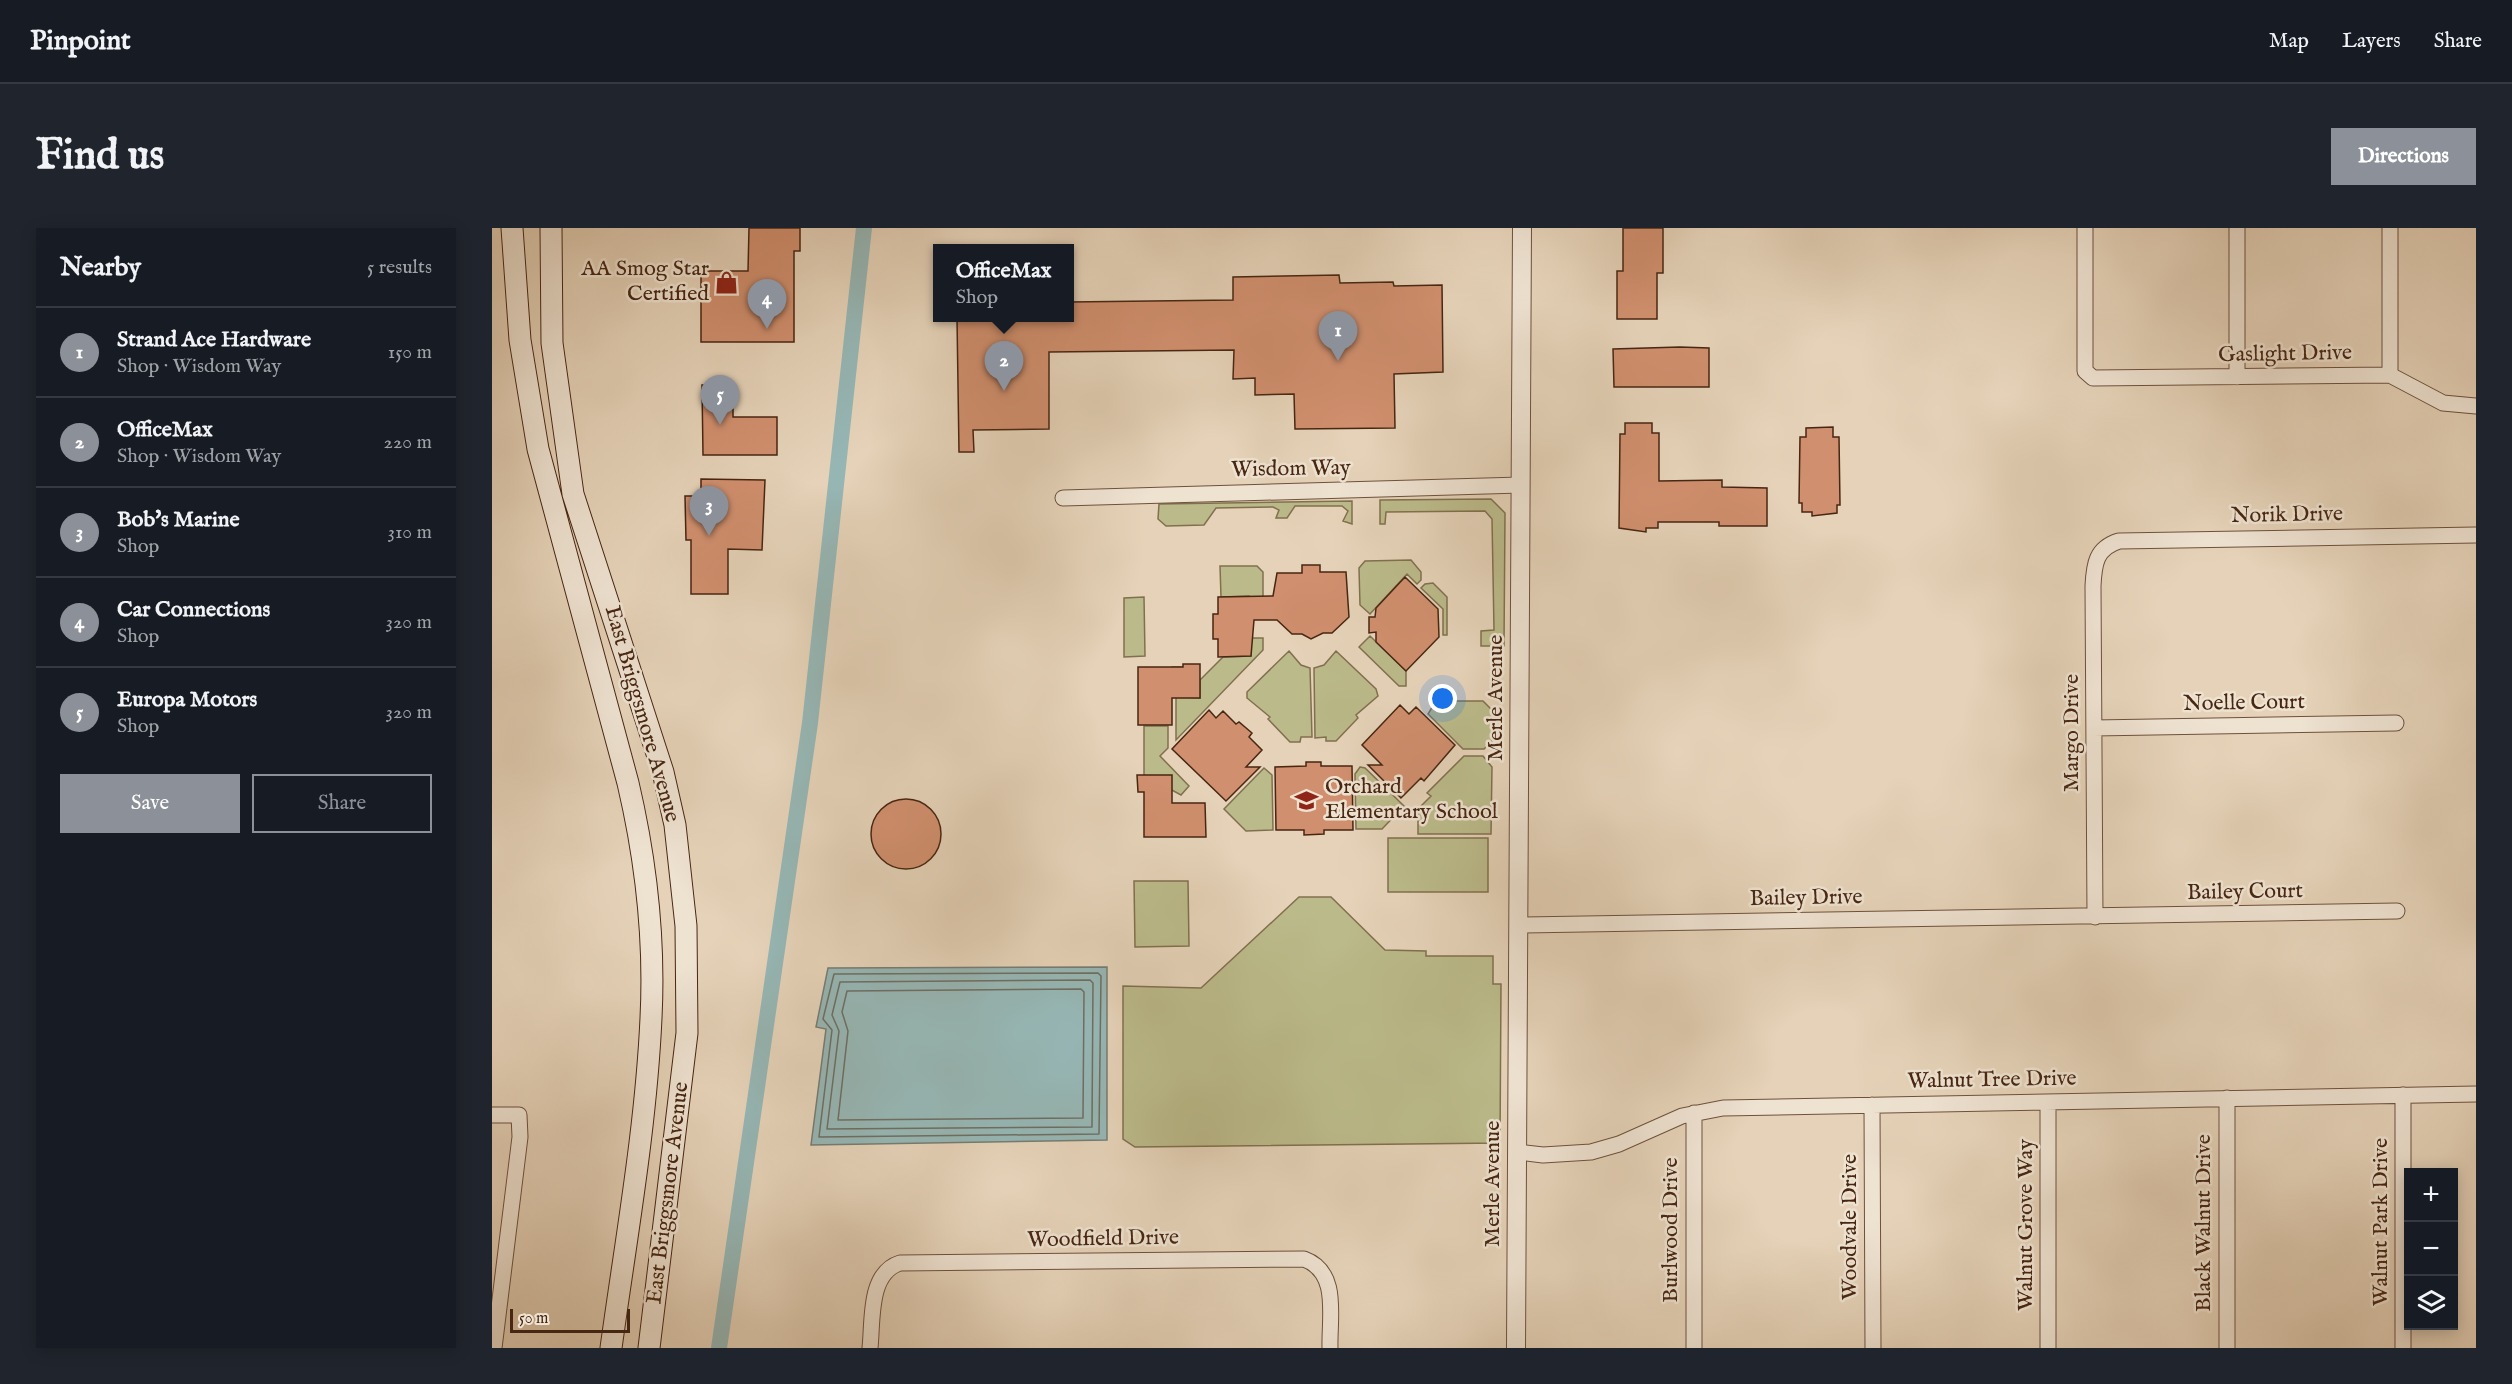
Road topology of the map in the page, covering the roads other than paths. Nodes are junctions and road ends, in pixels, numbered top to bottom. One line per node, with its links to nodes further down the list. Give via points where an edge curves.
1 (512, 228): 28 (main road, East Briggsmore Avenue, via 520,340 538,449 628,783 648,891 652,999 647,1079)
2 (551, 228): 29 (main road, East Briggsmore Avenue, via 552,342 573,494 663,772 677,836 686,926 686,1044)
3 (1522, 228): 10 (street, Merle Avenue)
4 (2085, 228): 8 (street, Gaslight Drive, via 2087,375)
5 (2237, 228): 8 (street)
6 (2390, 228): 7 (street)
7 (2390, 375): 8 (street, Gaslight Drive); 9 (street, Gaslight Drive, via 2443,404)
8 (2237, 377)
9 (2476, 406)
10 (1521, 485): 11 (street, Wisdom Way); 18 (street, Merle Avenue)
11 (1063, 498)
12 (2476, 535): 13 (street, Norik Drive, via 2119,541)
13 (2102, 550): 15 (street, Margo Drive, via 2094,563)
14 (2396, 723): 15 (street, Noelle Court)
15 (2094, 728): 17 (street, Margo Drive)
16 (2397, 911): 17 (street, Bailey Court)
17 (2095, 917): 18 (street, Bailey Drive)
18 (1518, 925): 26 (street, Merle Avenue)
19 (2476, 1094): 20 (street, Walnut Tree Drive)
20 (2403, 1095): 21 (street, Walnut Tree Drive); 37 (street, Walnut Park Drive)
21 (2227, 1098): 22 (street, Walnut Tree Drive); 36 (street, Black Walnut Drive)
22 (2048, 1102): 23 (street, Walnut Tree Drive); 35 (street, Walnut Grove Way)
23 (1872, 1105): 24 (street, Walnut Tree Drive, via 1723,1108); 34 (street, Woodvale Drive)
24 (1694, 1113): 26 (street, Walnut Tree Drive, via 1591,1152); 33 (street, Burlwood Drive)
25 (492, 1115): 27 (street, via 519,1115 520,1137)
26 (1517, 1152): 32 (street, Merle Avenue)
27 (494, 1348)
28 (611, 1348)
29 (649, 1348)
30 (870, 1348): 31 (street, Woodfield Drive, via 879,1280 886,1270 900,1263 1304,1259 1320,1267 1329,1284)
31 (1329, 1348)
32 (1516, 1348)
33 (1694, 1348)
34 (1872, 1348)
35 (2048, 1348)
36 (2227, 1348)
37 (2403, 1348)

